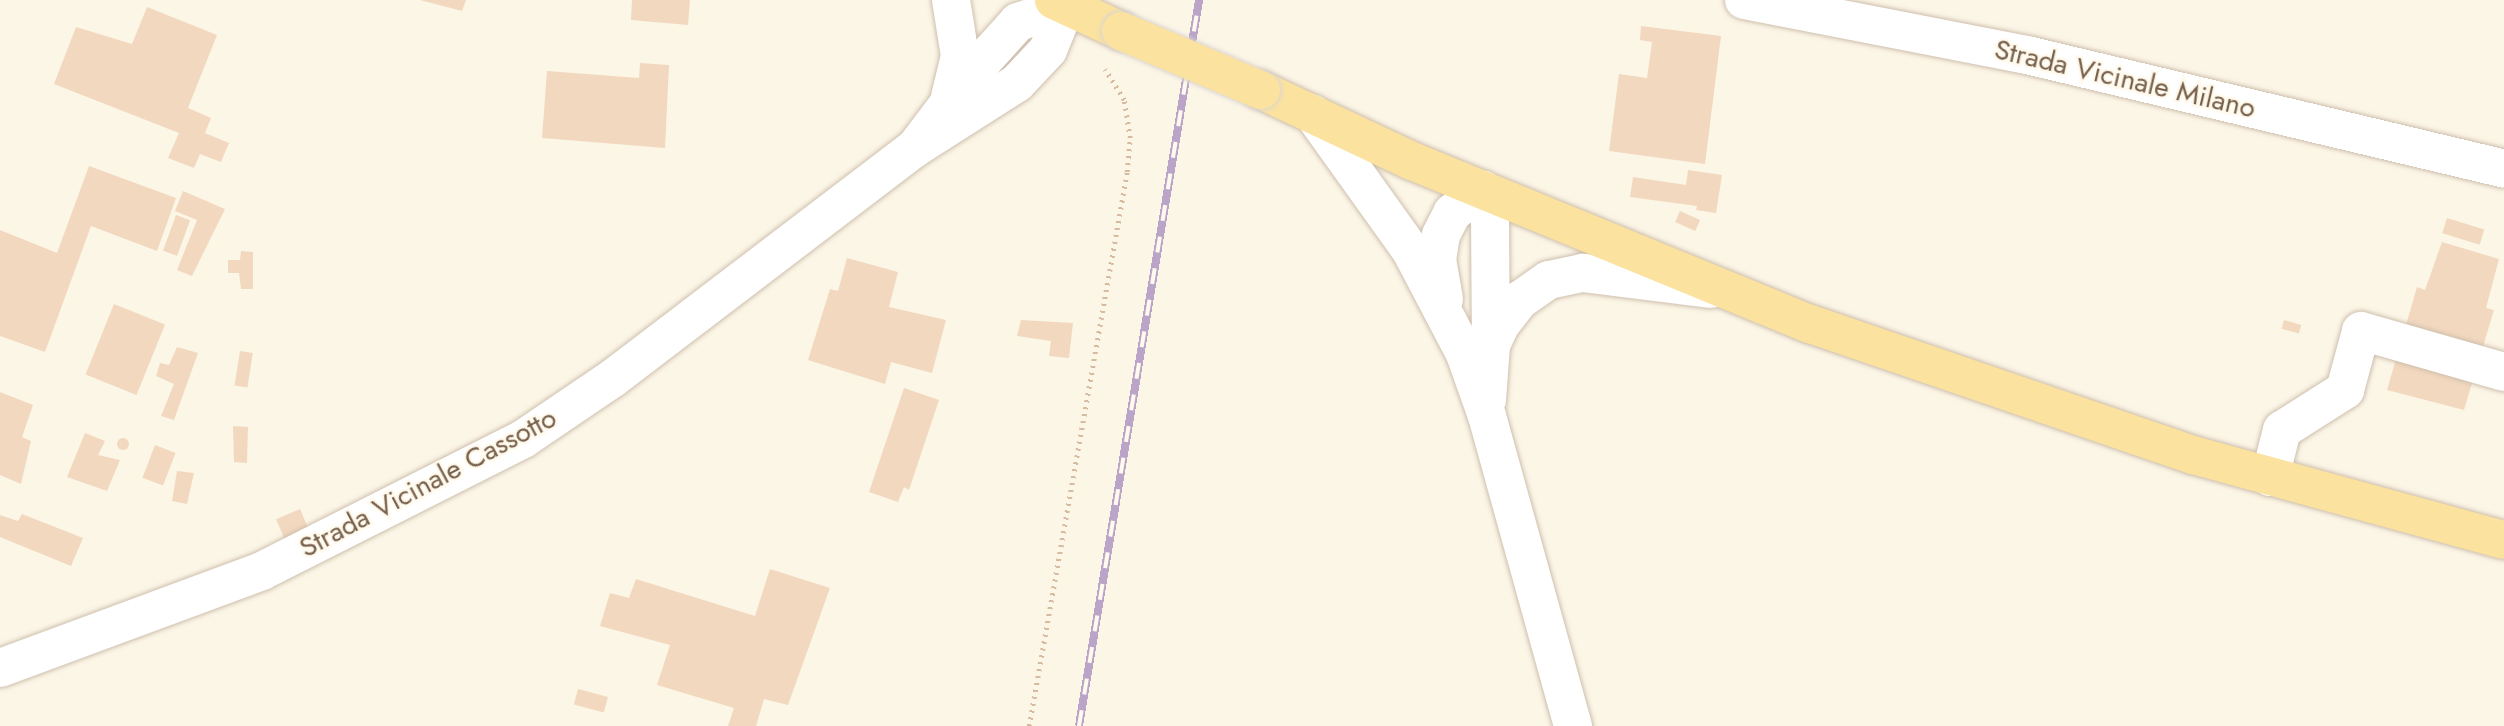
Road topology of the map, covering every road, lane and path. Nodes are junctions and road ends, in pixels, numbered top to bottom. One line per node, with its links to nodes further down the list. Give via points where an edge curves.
1 (951, 0): 5 (street, via 960,56)
2 (1744, 0): 8 (street, Strada Vicinale Milano, via 2027,55)
3 (1060, 3): 4 (main road); 5 (street, via 1017,22); 7 (street, via 1058,33 1033,69 958,124)
4 (1110, 44): 6 (main road, bridge, via 1261,90); 18 (path, via 1130,138)
5 (945, 110): 7 (street)
6 (1313, 114): 9 (main road); 11 (street, via 1411,251)
7 (915, 148): 17 (street, Strada Vicinale Cassotto, via 614,379 523,439 262,570)
8 (2504, 169)
9 (1483, 190): 10 (main road); 11 (street, via 1452,213 1441,235 1437,260); 12 (street, via 1490,217)
10 (1726, 291): 12 (street, via 1583,273 1549,280 1520,300); 15 (main road, via 2002,392)
11 (1449, 319): 14 (street)
12 (1491, 345): 14 (street)
13 (2504, 372): 15 (street, via 2361,331 2345,390 2282,430)
14 (1487, 416): 19 (street)
15 (2270, 477): 16 (main road)
16 (2504, 540)
17 (0, 668)
18 (1029, 726)
19 (1573, 726)

